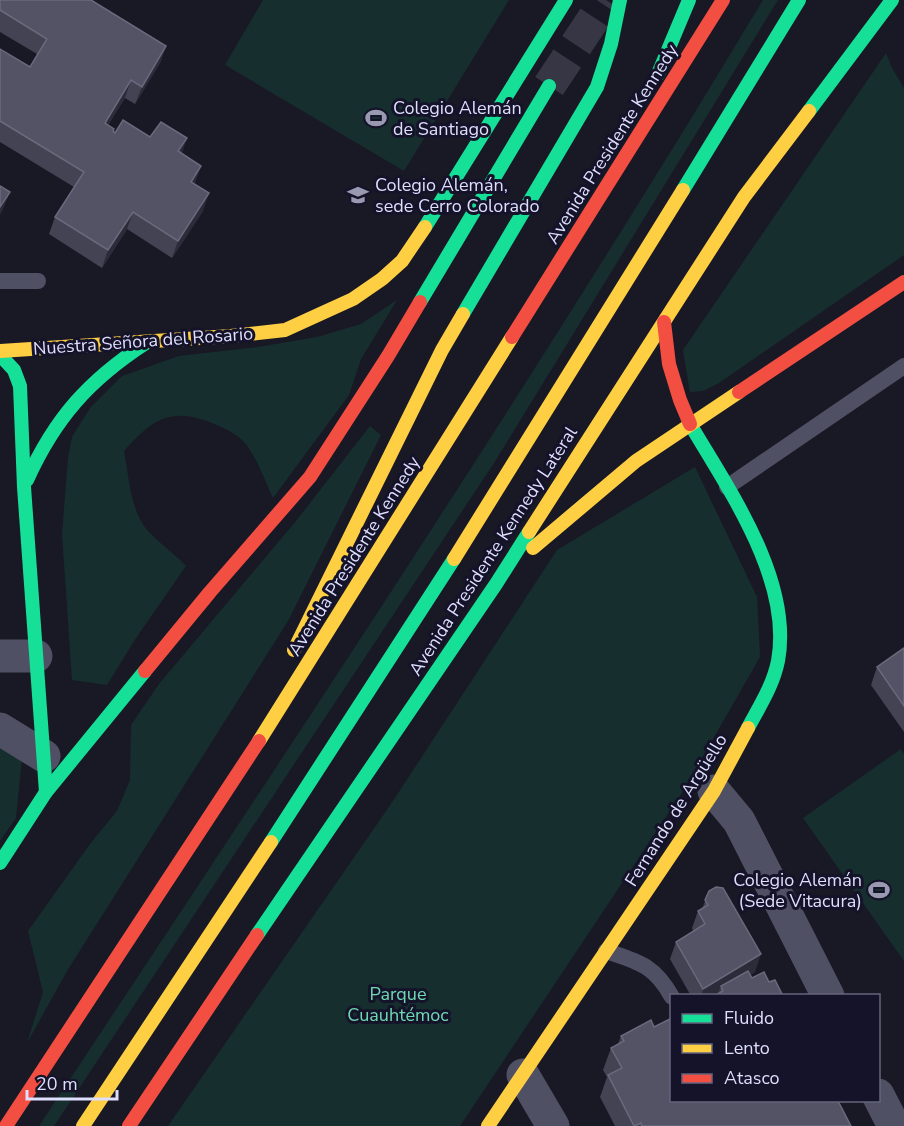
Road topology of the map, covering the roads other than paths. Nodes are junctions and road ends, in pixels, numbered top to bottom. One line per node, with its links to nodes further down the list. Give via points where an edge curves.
1 (566, 0): 13 (main road, Nuestra Señora del Rosario, via 444,199 402,261 382,279 353,298 285,330)
2 (620, 0): 24 (main road, via 616,28 597,87 442,350)
3 (689, 0): 8 (main road)
4 (723, 0): 8 (main road, Avenida Presidente Kennedy)
5 (799, 0): 34 (main road, via 460,550)
6 (892, 0): 12 (main road, Avenida Presidente Kennedy Lateral, via 744,197)
7 (549, 86): 26 (main road, via 388,356 310,477)
8 (621, 164): 24 (main road, Avenida Presidente Kennedy)
9 (0, 281): 10 (lane)
10 (38, 281)
11 (904, 282): 16 (main road)
12 (664, 322): 16 (main road, Fernando de Argüello, via 669,364); 19 (main road, Avenida Presidente Kennedy Lateral)
13 (148, 342): 14 (main road, Nuestra Señora del Rosario); 17 (main road, via 81,392 47,437)
14 (0, 353): 17 (main road, via 14,370 20,386)
15 (904, 366): 18 (lane)
16 (690, 424): 18 (main road, Fernando de Argüello); 19 (main road, via 636,461 571,514)
17 (24, 487): 21 (main road)
18 (727, 487): 25 (main road, Fernando de Argüello, via 753,535 777,598 780,638 772,683)
19 (496, 584): 35 (main road, Avenida Presidente Kennedy Lateral)
20 (0, 656): 21 (street)
21 (36, 656): 23 (main road)
22 (0, 729): 23 (street)
23 (44, 756): 26 (main road)
24 (232, 784): 33 (main road, Avenida Presidente Kennedy)
25 (714, 791): 28 (main road, Fernando de Argüello); 30 (street, via 739,821)
26 (46, 792): 27 (main road)
27 (0, 863)
28 (606, 951): 29 (lane, via 650,969); 31 (main road, Fernando de Argüello)
29 (670, 994)
30 (827, 994)
31 (523, 1075): 36 (main road, Fernando de Argüello); 37 (street)
32 (880, 1097): 38 (street)
33 (6, 1126)
34 (83, 1126)
35 (129, 1126)
36 (488, 1126)
37 (553, 1126)
38 (894, 1126)

